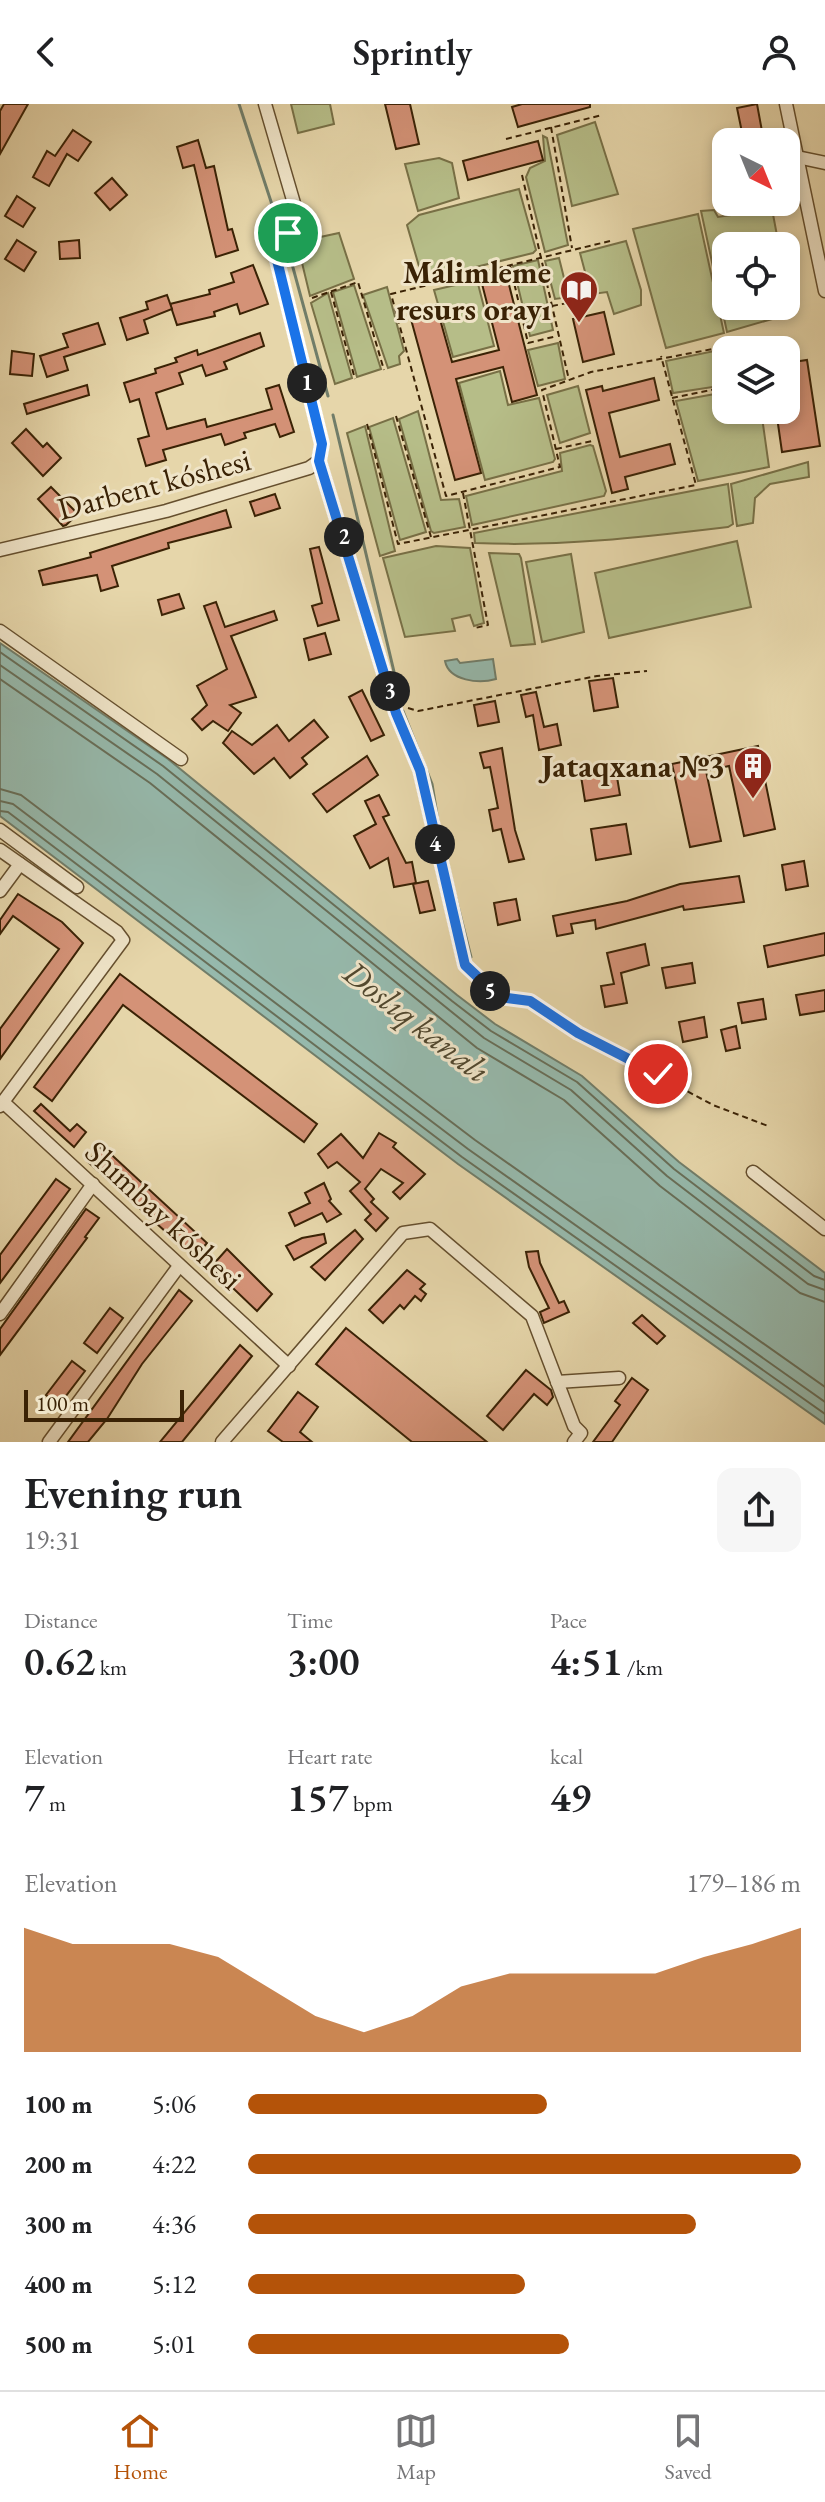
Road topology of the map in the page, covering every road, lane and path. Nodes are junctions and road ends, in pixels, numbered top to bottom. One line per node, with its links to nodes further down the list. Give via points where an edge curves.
1 (265, 104): 32 (street, via 298,217 274,248 322,444)
2 (786, 104): 5 (street)
3 (602, 115): 4 (path)
4 (551, 127): 6 (path); 12 (path)
5 (791, 128)
6 (506, 139)
7 (800, 158): 8 (street)
8 (825, 163)
9 (800, 171): 16 (street)
10 (522, 175): 13 (path)
11 (610, 241): 12 (path)
12 (572, 249): 13 (path)
13 (540, 256): 14 (path); 19 (path)
14 (510, 264): 20 (path, via 528,343); 33 (path, via 391,294 446,496)
15 (330, 291): 17 (path); 23 (path, via 358,282); 24 (path)
16 (825, 291)
17 (312, 298)
18 (594, 298): 19 (path)
19 (552, 306): 20 (path)
20 (559, 336): 25 (path)
21 (712, 349): 25 (path, via 591,372)
22 (661, 356): 27 (path)
23 (384, 370)
24 (355, 379)
25 (570, 382): 31 (path, via 542,390)
26 (712, 390): 27 (path)
27 (672, 398): 34 (path, via 696,485)
28 (396, 416): 35 (path)
29 (367, 424): 35 (path, via 398,544)
30 (592, 441): 31 (path)
31 (556, 449): 33 (path, via 560,467)
32 (319, 461): 36 (street, Darbent kóshesi, via 166,511); 40 (street)
33 (463, 492): 34 (path)
34 (470, 529): 35 (path); 37 (path, via 488,625)
35 (431, 537)
36 (0, 550)
37 (475, 628)
38 (0, 631): 41 (street)
39 (647, 671): 40 (path, via 418,711)
40 (394, 705): 47 (street, via 423,782)
41 (181, 759)
42 (0, 830): 45 (street)
43 (0, 850): 44 (street)
44 (20, 864): 46 (street); 48 (street, via 123,940)
45 (77, 887)
46 (0, 891)
47 (465, 965): 49 (path, via 499,997 530,1001 578,1033 713,1105)
48 (1, 1104): 51 (street, Shımbay kóshesi)
49 (768, 1126)
50 (753, 1172): 52 (street)
51 (93, 1184): 53 (street, Shımbay kóshesi); 54 (street)
52 (825, 1229)
53 (179, 1266): 55 (street, Shımbay kóshesi); 59 (street)
54 (0, 1314)
55 (289, 1366): 57 (street, via 403,1233 430,1229 528,1311); 60 (street)
56 (619, 1378): 57 (street)
57 (557, 1382): 58 (street)
58 (578, 1438)
59 (49, 1442)
60 (222, 1442)

